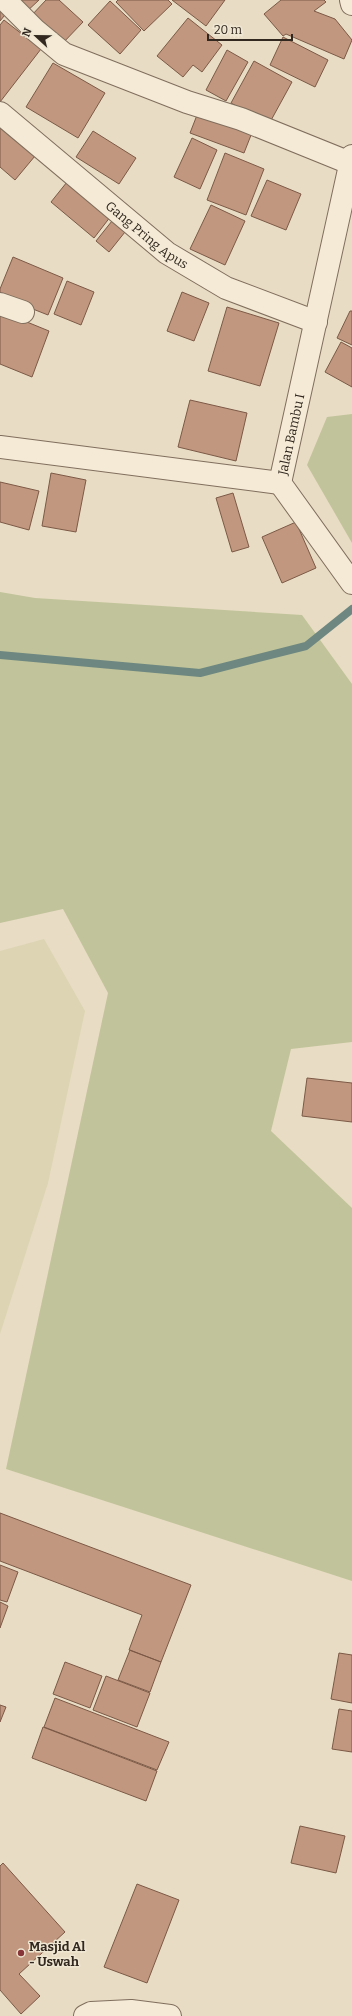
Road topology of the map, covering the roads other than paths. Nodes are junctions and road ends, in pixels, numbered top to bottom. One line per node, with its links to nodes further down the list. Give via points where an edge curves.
1 (5, 0): 5 (street, via 34,30 64,54 187,102)
2 (351, 0): 3 (street)
3 (352, 4)
4 (0, 113): 8 (street, Gang Pring Apus, via 167,254 226,288)
5 (351, 160): 8 (street, Jalan Bambu I)
6 (0, 304): 7 (street)
7 (22, 312)
8 (316, 322): 10 (street, Jalan Bambu I)
9 (0, 447): 10 (street, Jalan Bambu I)
10 (280, 483): 11 (street)
11 (352, 583)
12 (85, 2016): 13 (street, via 91,2013 131,2011)
13 (170, 2016)

